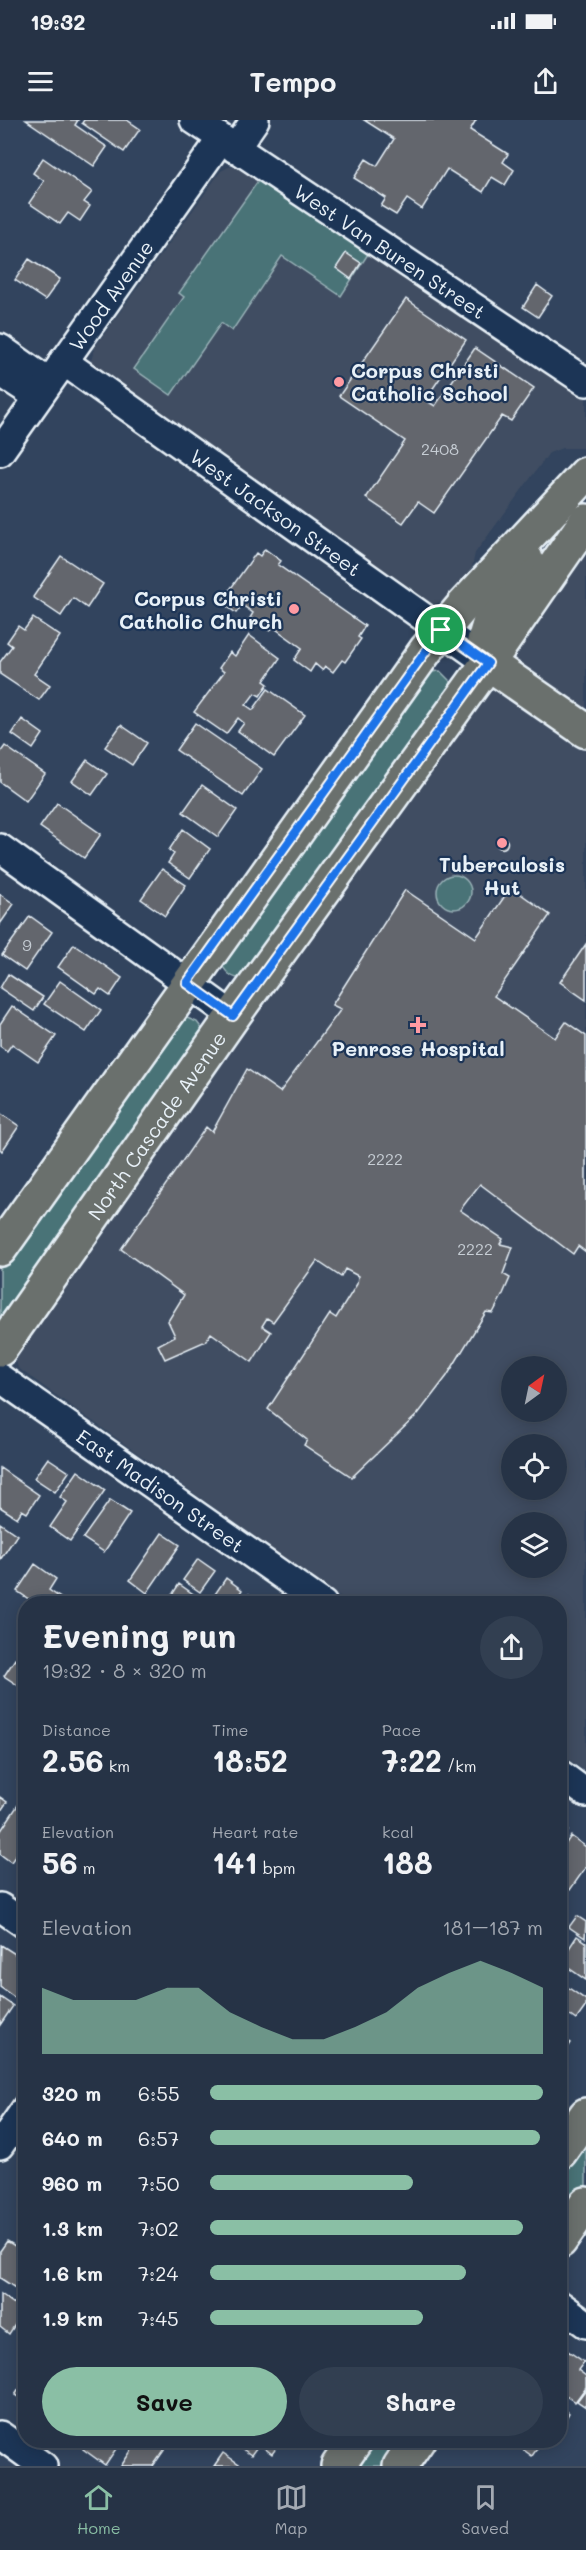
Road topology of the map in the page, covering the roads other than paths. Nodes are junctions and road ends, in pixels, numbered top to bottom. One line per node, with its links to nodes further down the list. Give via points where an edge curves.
1 (194, 120): 3 (street, West Van Buren Street)
2 (255, 120): 3 (street, Wood Avenue)
3 (228, 144): 6 (street, Wood Avenue); 7 (street, West Van Buren Street)
4 (0, 348): 6 (street)
5 (0, 372): 6 (street)
6 (50, 380): 8 (street, Wood Avenue); 11 (street, West Jackson Street)
7 (586, 382)
8 (0, 452)
9 (586, 474): 10 (main road)
10 (575, 510): 11 (main road); 12 (main road, via 492,614 484,641)
11 (441, 630): 12 (street, West Jackson Street); 15 (main road)
12 (488, 663): 13 (main road); 16 (main road, North Cascade Avenue)
13 (586, 731)
14 (0, 848): 15 (street)
15 (187, 983): 16 (street); 17 (main road)
16 (233, 1016): 18 (main road, North Cascade Avenue)
17 (0, 1249)
18 (0, 1349)
19 (0, 1378): 20 (street, East Madison Street)
20 (312, 1596)
21 (567, 1779): 22 (street)
22 (586, 1793)
23 (0, 1907): 24 (street)
24 (18, 1919)
25 (586, 2115): 27 (main road)
26 (18, 2119): 28 (street)
27 (567, 2142)
28 (0, 2145)
29 (586, 2204): 30 (main road)
30 (567, 2231)
31 (567, 2310): 32 (street)
32 (586, 2324)
33 (0, 2435): 34 (street)
34 (18, 2448)
35 (18, 2448): 38 (street)
36 (350, 2448): 39 (main road)
37 (412, 2448): 40 (main road)
38 (43, 2466)
39 (338, 2466)
40 (400, 2466)

